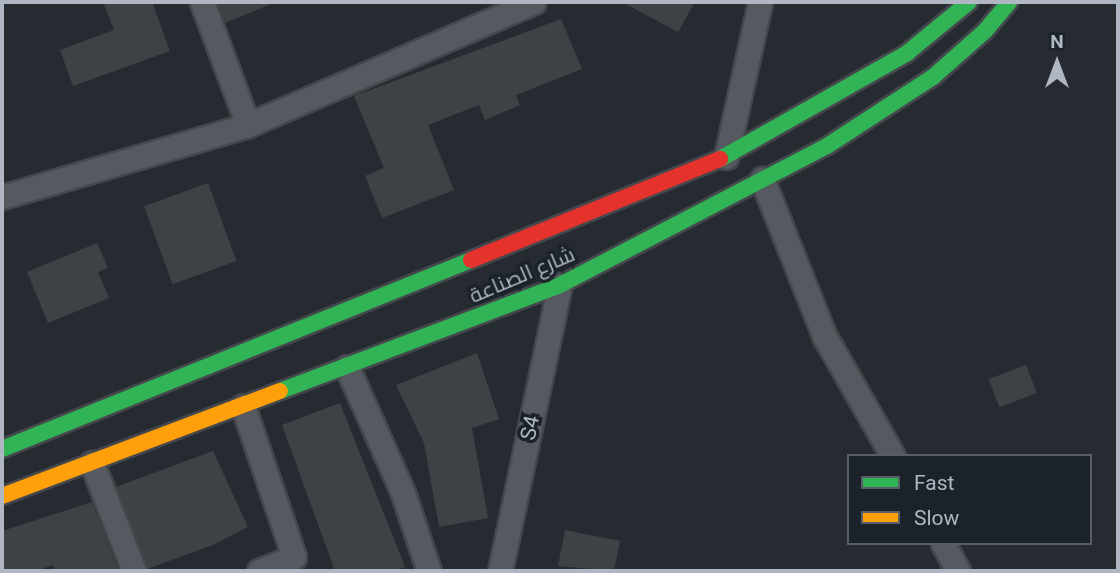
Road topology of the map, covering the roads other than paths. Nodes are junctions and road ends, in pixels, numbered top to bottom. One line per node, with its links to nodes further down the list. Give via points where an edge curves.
1 (202, 2): 6 (street)
2 (534, 2): 6 (street)
3 (760, 2): 7 (street)
4 (969, 2): 7 (main road, شارع الصناعة, via 907,53)
5 (1009, 2): 8 (main road, شارع الصناعة, via 985,31 933,77 827,146)
6 (248, 125): 9 (street)
7 (726, 157): 13 (main road, شارع الصناعة)
8 (762, 179): 10 (main road, شارع الصناعة); 14 (street, via 825,337)
9 (2, 197)
10 (560, 285): 11 (main road, شارع الصناعة); 21 (street, S4)
11 (347, 367): 12 (main road, شارع الصناعة); 20 (street, via 403,493)
12 (243, 406): 15 (main road, شارع الصناعة); 19 (street, via 294,557)
13 (2, 449)
14 (892, 454)
15 (92, 463): 16 (main road, شارع الصناعة); 18 (street)
16 (2, 496)
17 (944, 545): 22 (street)
18 (134, 571)
19 (259, 571)
20 (429, 571)
21 (500, 571)
22 (958, 571)

